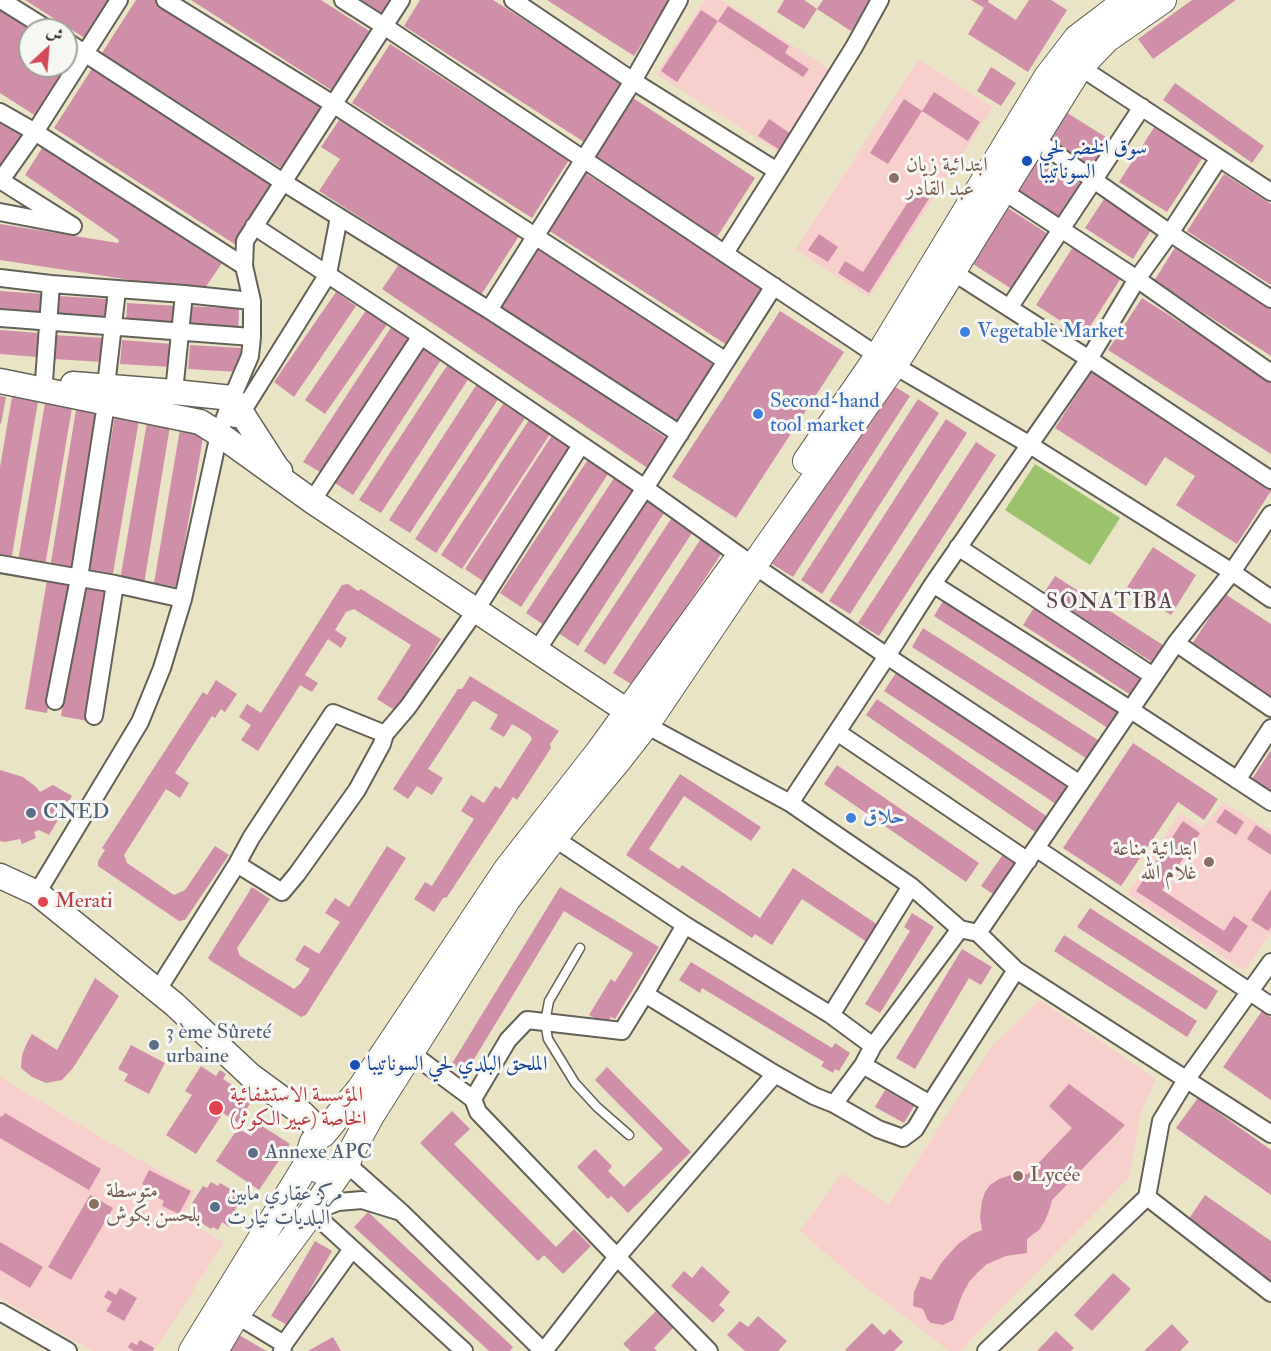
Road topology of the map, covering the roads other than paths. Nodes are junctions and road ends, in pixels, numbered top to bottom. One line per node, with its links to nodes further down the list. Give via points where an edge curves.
1 (1, 0): 11 (street)
2 (120, 0): 14 (street)
3 (165, 0): 17 (street)
4 (342, 0): 12 (street)
5 (400, 0): 12 (street)
6 (513, 0): 16 (street)
7 (679, 0): 16 (street)
8 (880, 0): 24 (street)
9 (1127, 0): 57 (main road, via 1077,38 1047,77)
10 (1163, 0): 15 (main road, via 1107,39)
11 (30, 18)
12 (384, 26): 17 (street); 23 (street)
13 (78, 48): 14 (street)
14 (86, 53): 20 (street); 27 (street)
15 (1080, 67): 18 (street); 21 (main road)
16 (633, 81): 23 (street); 24 (street)
17 (333, 104): 27 (street); 35 (street)
18 (1142, 107): 22 (street); 26 (street)
19 (0, 112): 20 (street)
20 (35, 132): 25 (street); 37 (street)
21 (1036, 140): 26 (street); 28 (main road)
22 (1219, 158): 29 (street); 34 (street)
23 (584, 160): 35 (street); 36 (street)
24 (777, 171): 36 (street)
25 (0, 180): 30 (street, via 74,226)
26 (1094, 180): 33 (street); 34 (street)
27 (283, 182): 31 (street); 32 (street)
28 (1003, 191): 33 (street); 38 (main road)
29 (1271, 192)
30 (0, 212)
31 (339, 217): 39 (street); 49 (street)
32 (254, 226): 37 (street, via 245,241); 39 (street)
33 (1062, 229): 41 (street); 48 (street)
34 (1170, 233): 41 (street); 46 (street)
35 (535, 236): 49 (street); 58 (street)
36 (725, 253): 43 (street)
37 (244, 266): 47 (street)
38 (952, 272): 48 (street); 57 (main road)
39 (328, 274): 54 (street); 64 (street)
40 (0, 278): 42 (street)
41 (1137, 279): 56 (street); 59 (street)
42 (51, 284): 44 (street); 51 (street)
43 (774, 286): 57 (street); 58 (street)
44 (117, 290): 45 (street); 52 (street)
45 (184, 294): 47 (street); 53 (street)
46 (1271, 299)
47 (252, 301): 55 (street)
48 (1009, 308): 56 (street)
49 (489, 310): 66 (street)
50 (0, 318): 51 (street)
51 (48, 322): 52 (street); 61 (street)
52 (113, 327): 53 (street); 63 (street)
53 (181, 333): 55 (street); 62 (street)
54 (421, 336): 67 (street); 71 (street)
55 (252, 337): 64 (street)
56 (1089, 359): 68 (street); 69 (street)
57 (886, 360): 68 (street); 74 (main road)
58 (726, 361): 66 (street)
59 (1271, 373)
60 (0, 379): 61 (street); 63 (street)
61 (44, 381): 63 (street)
62 (174, 392): 63 (street); 64 (street)
63 (106, 395): 65 (street, via 200,422); 77 (street)
64 (237, 405): 65 (street); 71 (street, via 276,468)
65 (219, 434): 71 (street); 80 (street)
66 (680, 434): 70 (street)
67 (581, 445): 70 (street); 82 (street)
68 (1030, 445): 73 (street); 76 (street)
69 (1271, 480)
70 (645, 488): 74 (street); 84 (street)
71 (312, 501): 82 (street)
72 (1271, 514): 76 (street)
73 (958, 547): 79 (street); 86 (street)
74 (747, 560): 85 (street); 91 (main road)
75 (0, 564): 77 (street)
76 (1232, 572): 81 (street); 83 (street)
77 (79, 578): 78 (street); 87 (street)
78 (115, 584): 80 (street); 90 (street)
79 (933, 584): 85 (street); 89 (street)
80 (183, 598): 104 (street, via 162,668 140,722)
81 (1271, 599)
82 (476, 610): 84 (street); 94 (street)
83 (1176, 643): 86 (street); 88 (street)
84 (537, 650): 91 (street)
85 (887, 656): 93 (street); 96 (street)
86 (1153, 676): 89 (street)
87 (54, 700)
88 (1271, 708)
89 (1131, 710): 95 (street); 96 (street)
90 (94, 716)
91 (638, 718): 98 (street); 99 (main road, via 617,762); 117 (main road, via 507,869)
92 (1271, 728): 95 (street)
93 (837, 732): 98 (street); 100 (street)
94 (385, 734): 101 (street, via 333,713); 101 (street, via 357,790 282,892)
95 (1237, 780): 97 (street)
96 (1080, 784): 100 (street)
97 (1271, 802)
98 (790, 803): 103 (street)
99 (554, 838): 105 (street); 117 (main road)
100 (1032, 854): 107 (street); 112 (street)
101 (237, 864): 111 (street)
102 (0, 876): 104 (street)
103 (910, 886): 106 (street); 115 (street)
104 (37, 893): 111 (street)
105 (685, 925): 113 (street); 115 (street)
106 (960, 929): 107 (street); 118 (street)
107 (978, 933): 110 (street)
108 (580, 948): 116 (lane, via 549,1001)
109 (1271, 962): 112 (street)
110 (1016, 970): 122 (street); 125 (street)
111 (157, 991): 121 (street)
112 (1250, 993): 114 (street); 122 (street)
113 (645, 994): 116 (street, via 622,1031); 120 (street)
114 (1271, 1006)
115 (831, 1015): 118 (street)
116 (545, 1022): 123 (street, via 527,1020 508,1040); 127 (lane, via 548,1039 575,1083)
117 (402, 1046): 123 (street); 128 (main road, via 360,1089); 129 (main road)
118 (873, 1046): 119 (street)
119 (863, 1065): 124 (street); 125 (street)
120 (775, 1074): 124 (street); 134 (street)
121 (251, 1076): 128 (street); 128 (street, via 317,1120)
122 (1185, 1080): 126 (street); 130 (street, via 1161,1121)
123 (473, 1099): 134 (street, via 478,1112)
124 (834, 1104): 125 (street, via 903,1138 915,1129)
125 (930, 1104)
126 (1271, 1134)
127 (629, 1135)
128 (320, 1140): 129 (main road, via 329,1133 341,1137 349,1147); 129 (main road, via 317,1170 328,1174); 140 (main road)
129 (346, 1163): 131 (main road); 132 (street)
130 (1148, 1197): 135 (street); 145 (street)
131 (312, 1212): 132 (street, via 338,1202 362,1200); 133 (street); 137 (main road)
132 (401, 1212): 143 (street)
133 (352, 1249): 138 (street); 142 (street)
134 (616, 1257): 143 (street); 144 (street)
135 (1271, 1293)
136 (0, 1312): 139 (street)
137 (236, 1315): 138 (street); 141 (main road)
138 (283, 1347)
139 (69, 1351)
140 (192, 1351)
141 (215, 1351)
142 (464, 1351)
143 (544, 1351)
144 (709, 1351)
145 (986, 1351)

